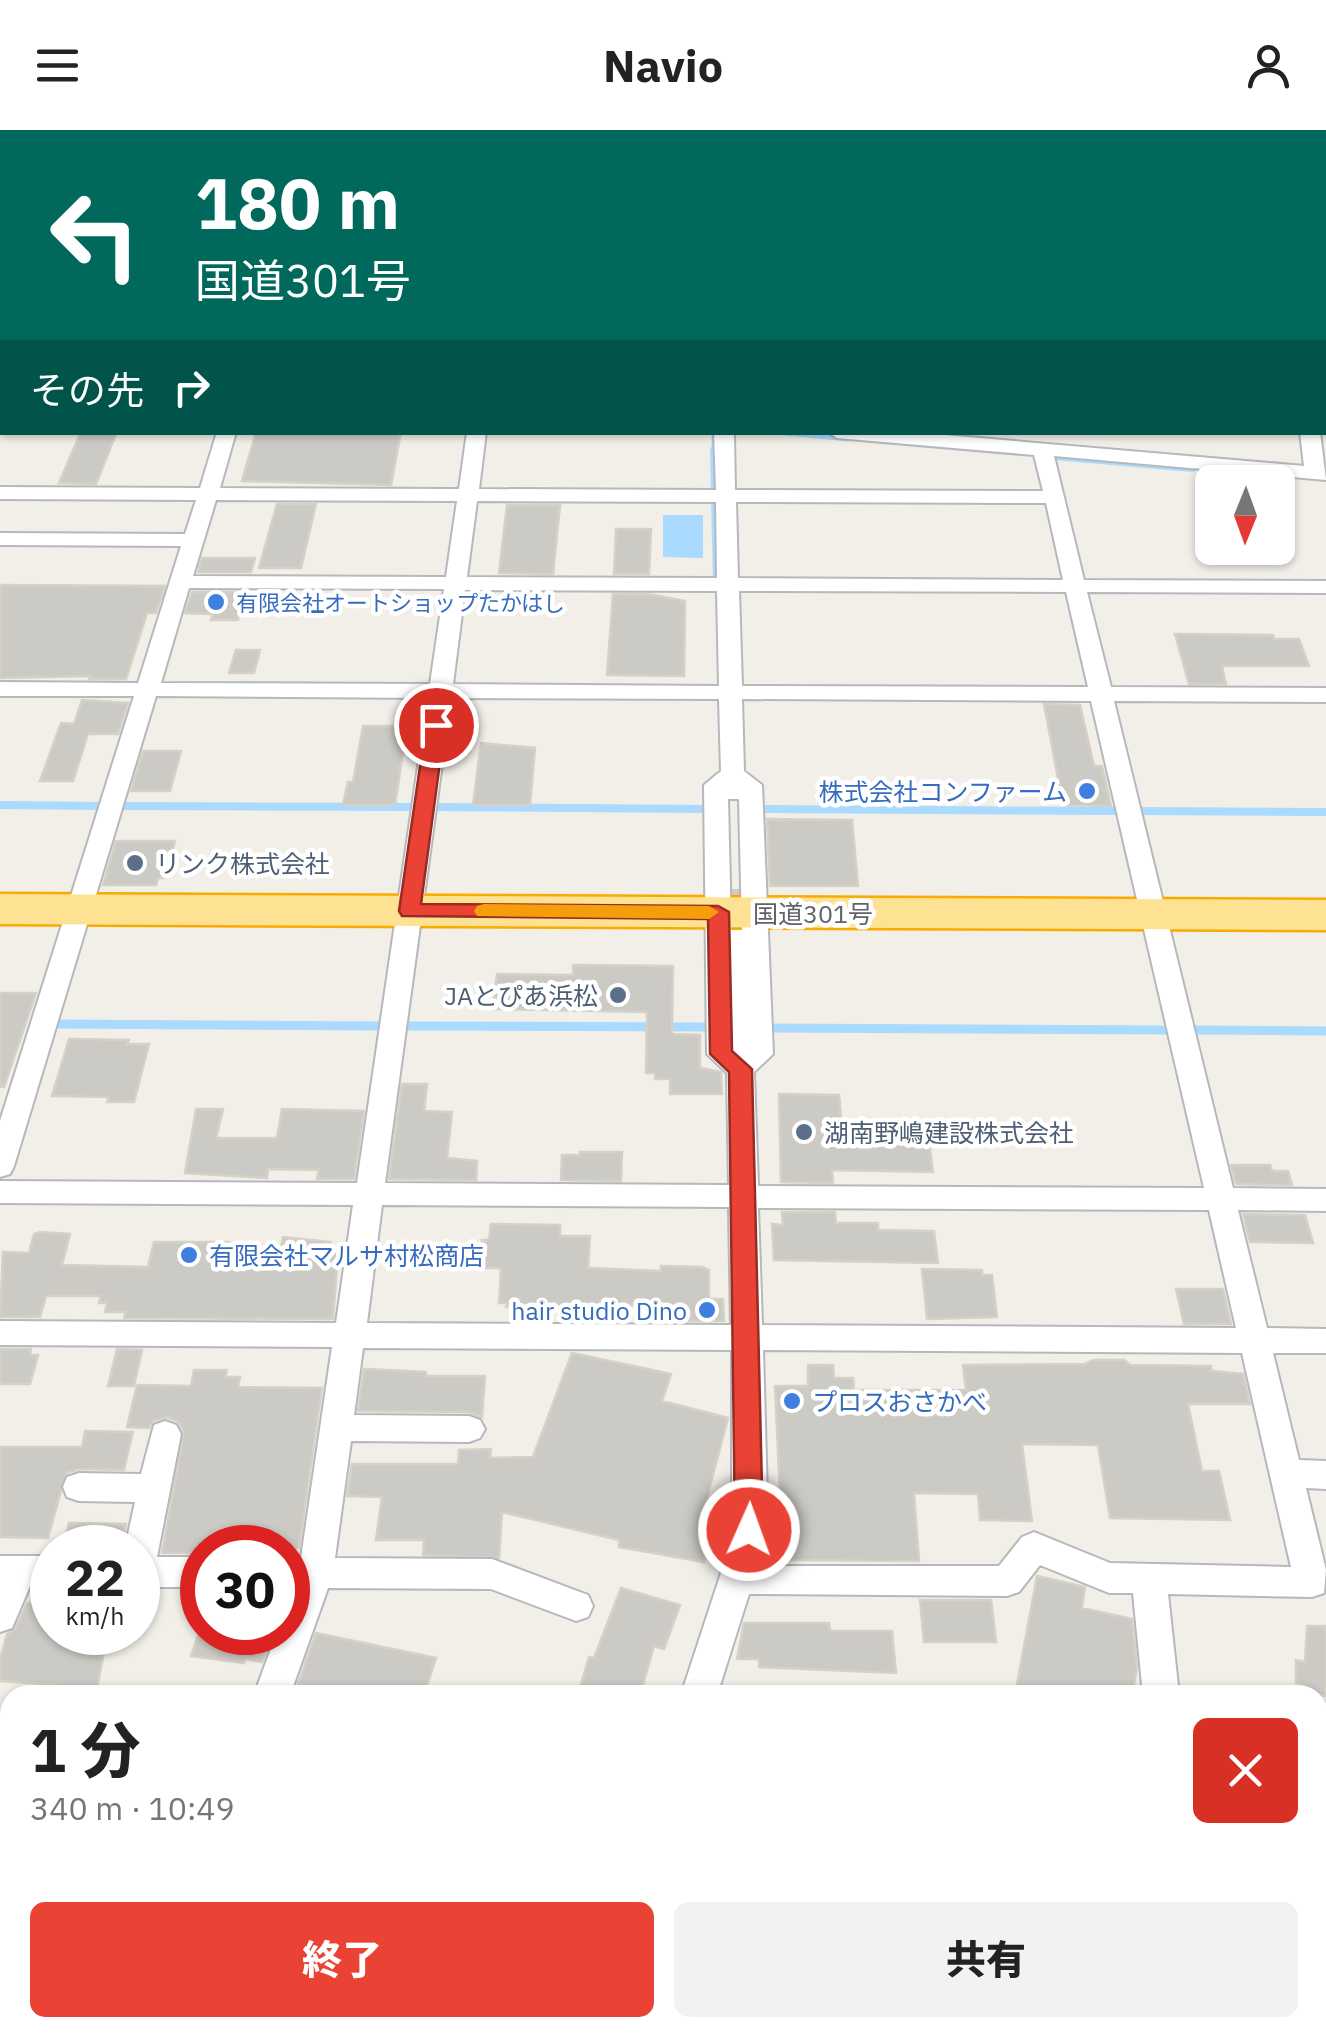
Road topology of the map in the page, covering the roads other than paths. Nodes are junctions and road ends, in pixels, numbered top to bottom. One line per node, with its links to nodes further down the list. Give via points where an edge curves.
1 (226, 435): 9 (street)
2 (477, 435): 10 (street)
3 (724, 435): 11 (street)
4 (872, 435): 6 (street)
5 (1311, 435): 7 (street)
6 (1043, 450): 7 (street); 12 (street)
7 (1321, 474)
8 (0, 493): 9 (street)
9 (208, 494): 10 (street); 14 (street)
10 (468, 495): 11 (street); 16 (street)
11 (726, 496): 12 (street); 17 (street)
12 (1054, 496): 18 (street)
13 (0, 539): 14 (street)
14 (194, 540): 15 (street)
15 (180, 582): 16 (street); 21 (street)
16 (456, 583): 17 (street); 22 (street)
17 (728, 584): 18 (street); 23 (street)
18 (1076, 586): 19 (street); 24 (street)
19 (1326, 587)
20 (0, 689): 21 (street)
21 (147, 690): 22 (street); 28 (street)
22 (440, 691): 23 (street); 29 (street)
23 (731, 692): 24 (street); 26 (street)
24 (1101, 694): 25 (street); 31 (street)
25 (1326, 695)
26 (733, 774): 30 (street, via 750,785); 30 (street, via 716,785)
27 (0, 909): 28 (highway, 国道301号)
28 (78, 909): 29 (highway, 国道301号); 33 (street)
29 (410, 911): 30 (highway, 国道301号); 35 (street)
30 (736, 913): 31 (highway, 国道301号); 36 (street)
31 (1154, 914): 32 (highway, 国道301号); 37 (street)
32 (1326, 916)
33 (0, 1166)
34 (0, 1192): 35 (street)
35 (370, 1194): 36 (street); 40 (street)
36 (744, 1196): 37 (street); 41 (street)
37 (1221, 1199): 38 (street); 42 (street)
38 (1326, 1200)
39 (0, 1333): 40 (street)
40 (350, 1335): 41 (street); 44 (street)
41 (747, 1338): 42 (street); 55 (street, via 751,1497)
42 (1254, 1341): 43 (street); 47 (street)
43 (1326, 1341)
44 (337, 1428): 45 (street); 52 (street)
45 (469, 1429)
46 (165, 1434): 50 (street)
47 (1286, 1474): 48 (street); 56 (street, via 1312,1582)
48 (1326, 1475)
49 (79, 1487): 50 (street)
50 (154, 1488): 51 (street)
51 (147, 1525)
52 (310, 1540)
53 (24, 1571): 58 (street)
54 (310, 1573): 57 (street, via 492,1574)
55 (738, 1577): 56 (street, via 1007,1581 1034,1547 1109,1578); 61 (street)
56 (1150, 1579): 62 (street)
57 (576, 1606)
58 (0, 1618)
59 (282, 1655): 60 (street)
60 (274, 1685)
61 (702, 1685)
62 (1160, 1685)

